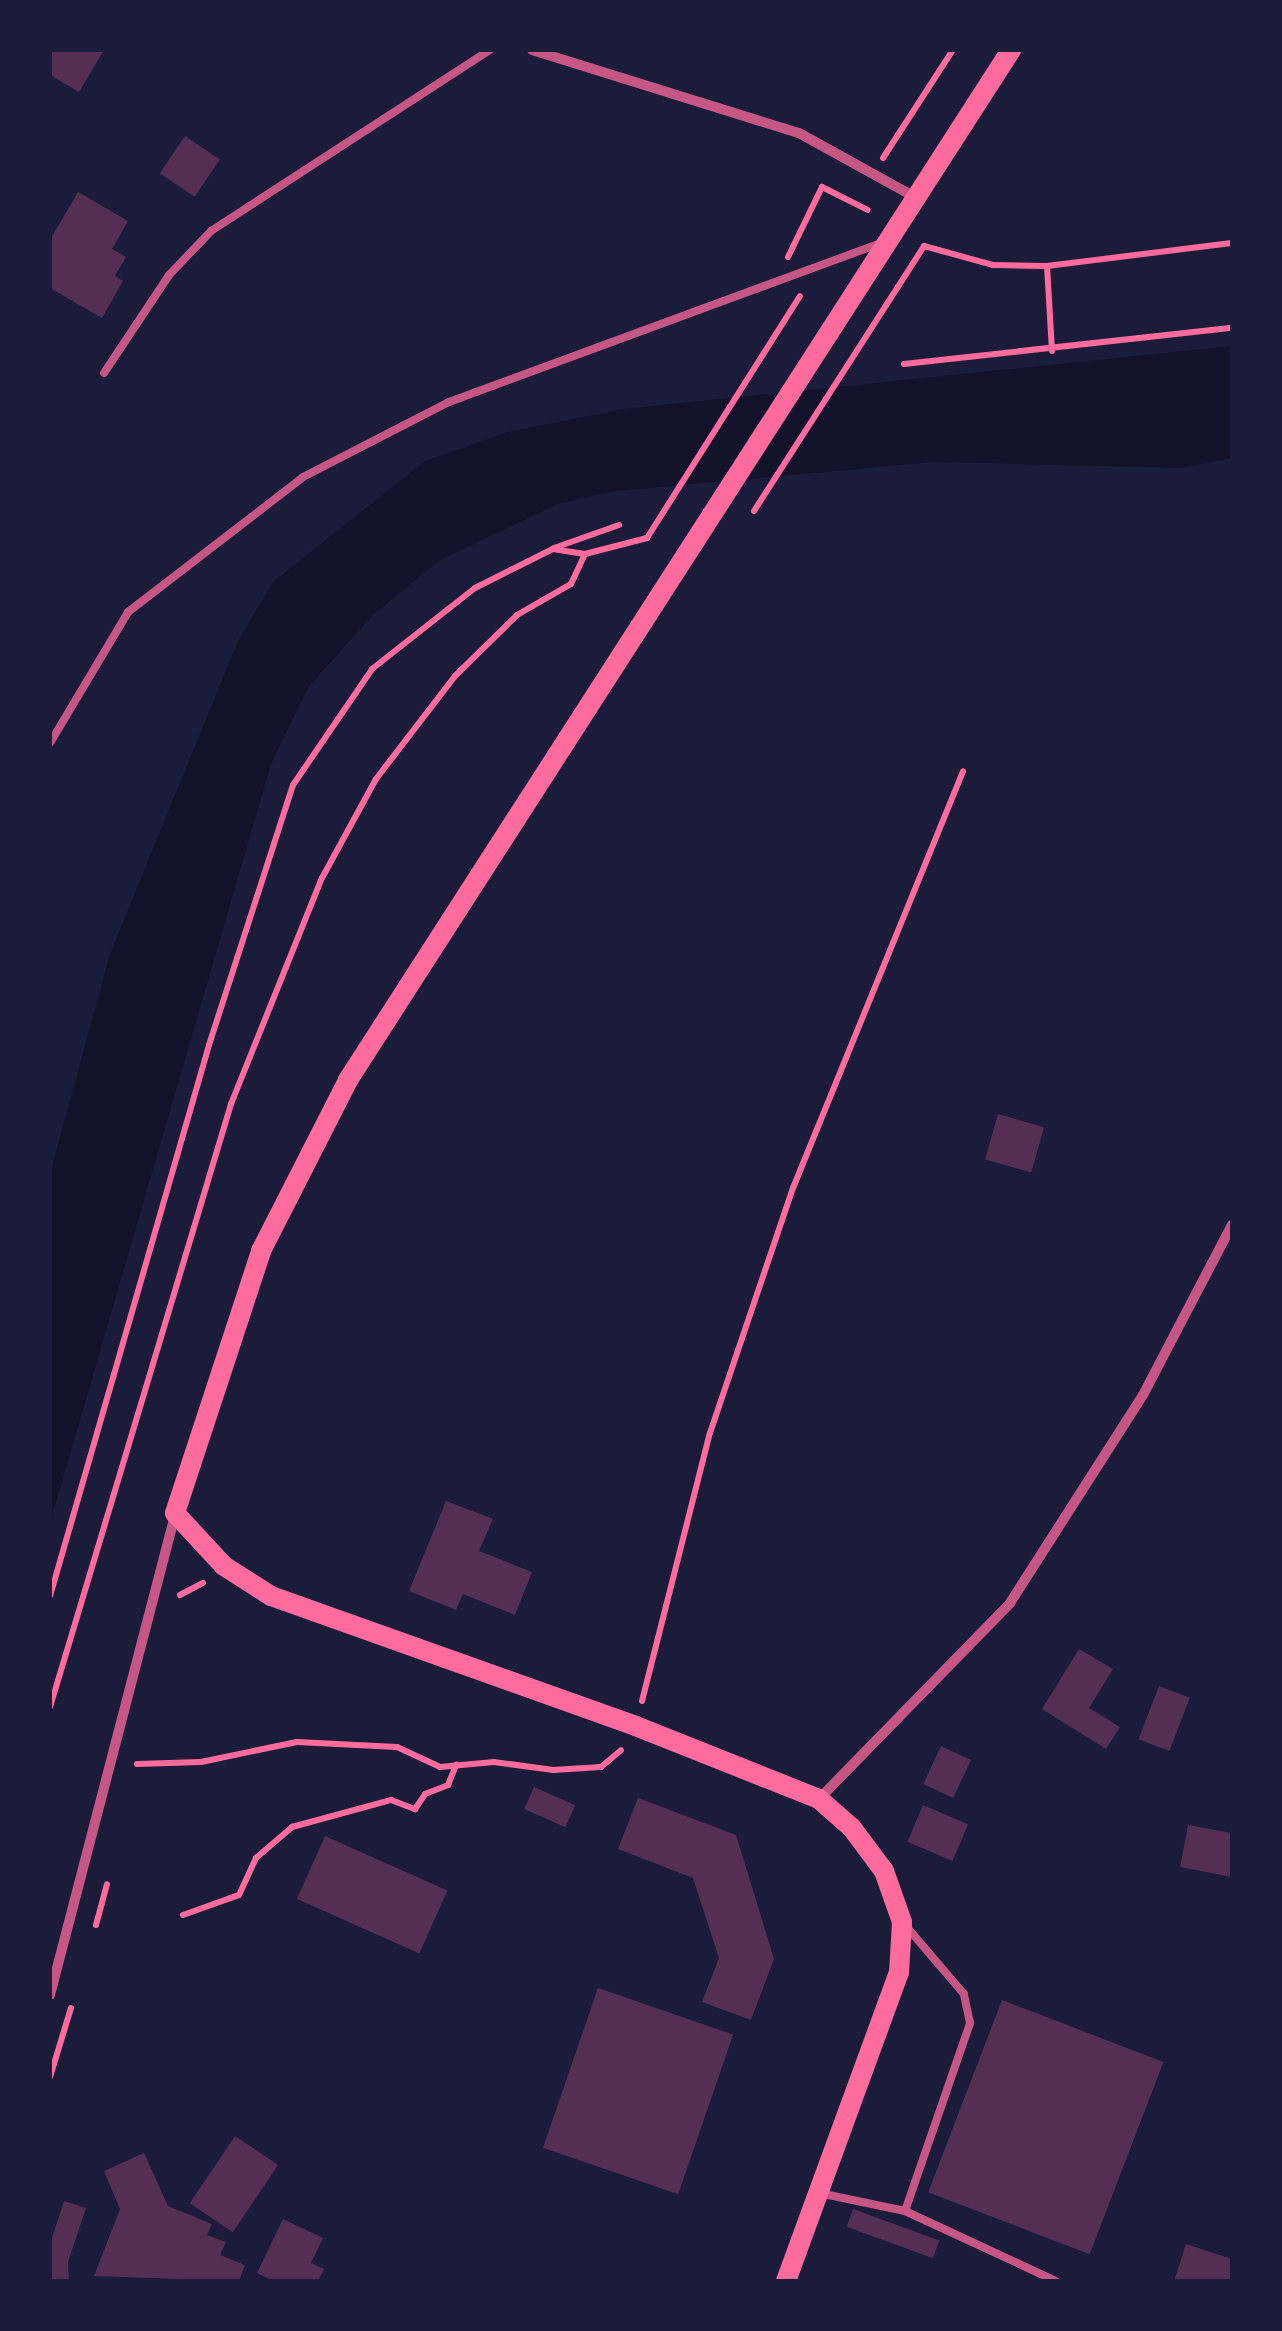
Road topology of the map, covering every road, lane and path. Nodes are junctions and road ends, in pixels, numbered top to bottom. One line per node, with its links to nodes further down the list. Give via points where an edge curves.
1 (490, 50): 16 (lane, via 211,231 168,276)
2 (532, 50): 5 (street, via 799,133)
3 (953, 50): 5 (path)
4 (1012, 50): 6 (main road)
5 (874, 173): 6 (street)
6 (915, 197): 8 (main road)
7 (868, 210): 12 (path, via 822,187)
8 (886, 241): 10 (lane); 24 (main road, via 348,1080 260,1251)
9 (1232, 243): 11 (path)
10 (821, 264): 12 (lane); 20 (path, via 648,538)
11 (1047, 266): 14 (path); 17 (path, via 992,264 924,246)
12 (776, 280): 21 (lane, via 448,402 303,477 128,612)
13 (1232, 328): 14 (path)
14 (1052, 351): 15 (path)
15 (904, 364)
16 (104, 373)
17 (754, 510)
18 (619, 526): 19 (path)
19 (553, 549): 20 (path); 27 (path, via 475,588 372,669 293,785 209,1045)
20 (584, 554): 28 (path, via 571,584 517,615 455,676 376,779 322,878 232,1104)
21 (50, 743)
22 (962, 771): 29 (path, via 787,1207 710,1433)
23 (1232, 1225): 33 (street, via 1143,1394 1010,1602)
24 (175, 1513): 29 (main road, via 224,1566 271,1596); 36 (street)
25 (223, 1590): 26 (path, via 205,1583)
26 (180, 1593)
27 (50, 1596)
28 (50, 1707)
29 (636, 1726): 33 (main road)
30 (611, 1736): 32 (path, via 629,1742 601,1768)
31 (137, 1764): 32 (path, via 201,1762 297,1742 397,1746 440,1767)
32 (456, 1765): 34 (path, via 448,1785 425,1794 416,1809 391,1800 292,1827 256,1858 239,1895)
33 (818, 1799): 35 (main road, via 852,1828 884,1871)
34 (183, 1915)
35 (902, 1922): 37 (main road, via 899,1973); 38 (lane, via 964,1994 970,2023)
36 (50, 1995)
37 (817, 2193): 38 (lane); 39 (main road)
38 (905, 2211): 40 (lane)
39 (786, 2281)
40 (1056, 2281)

